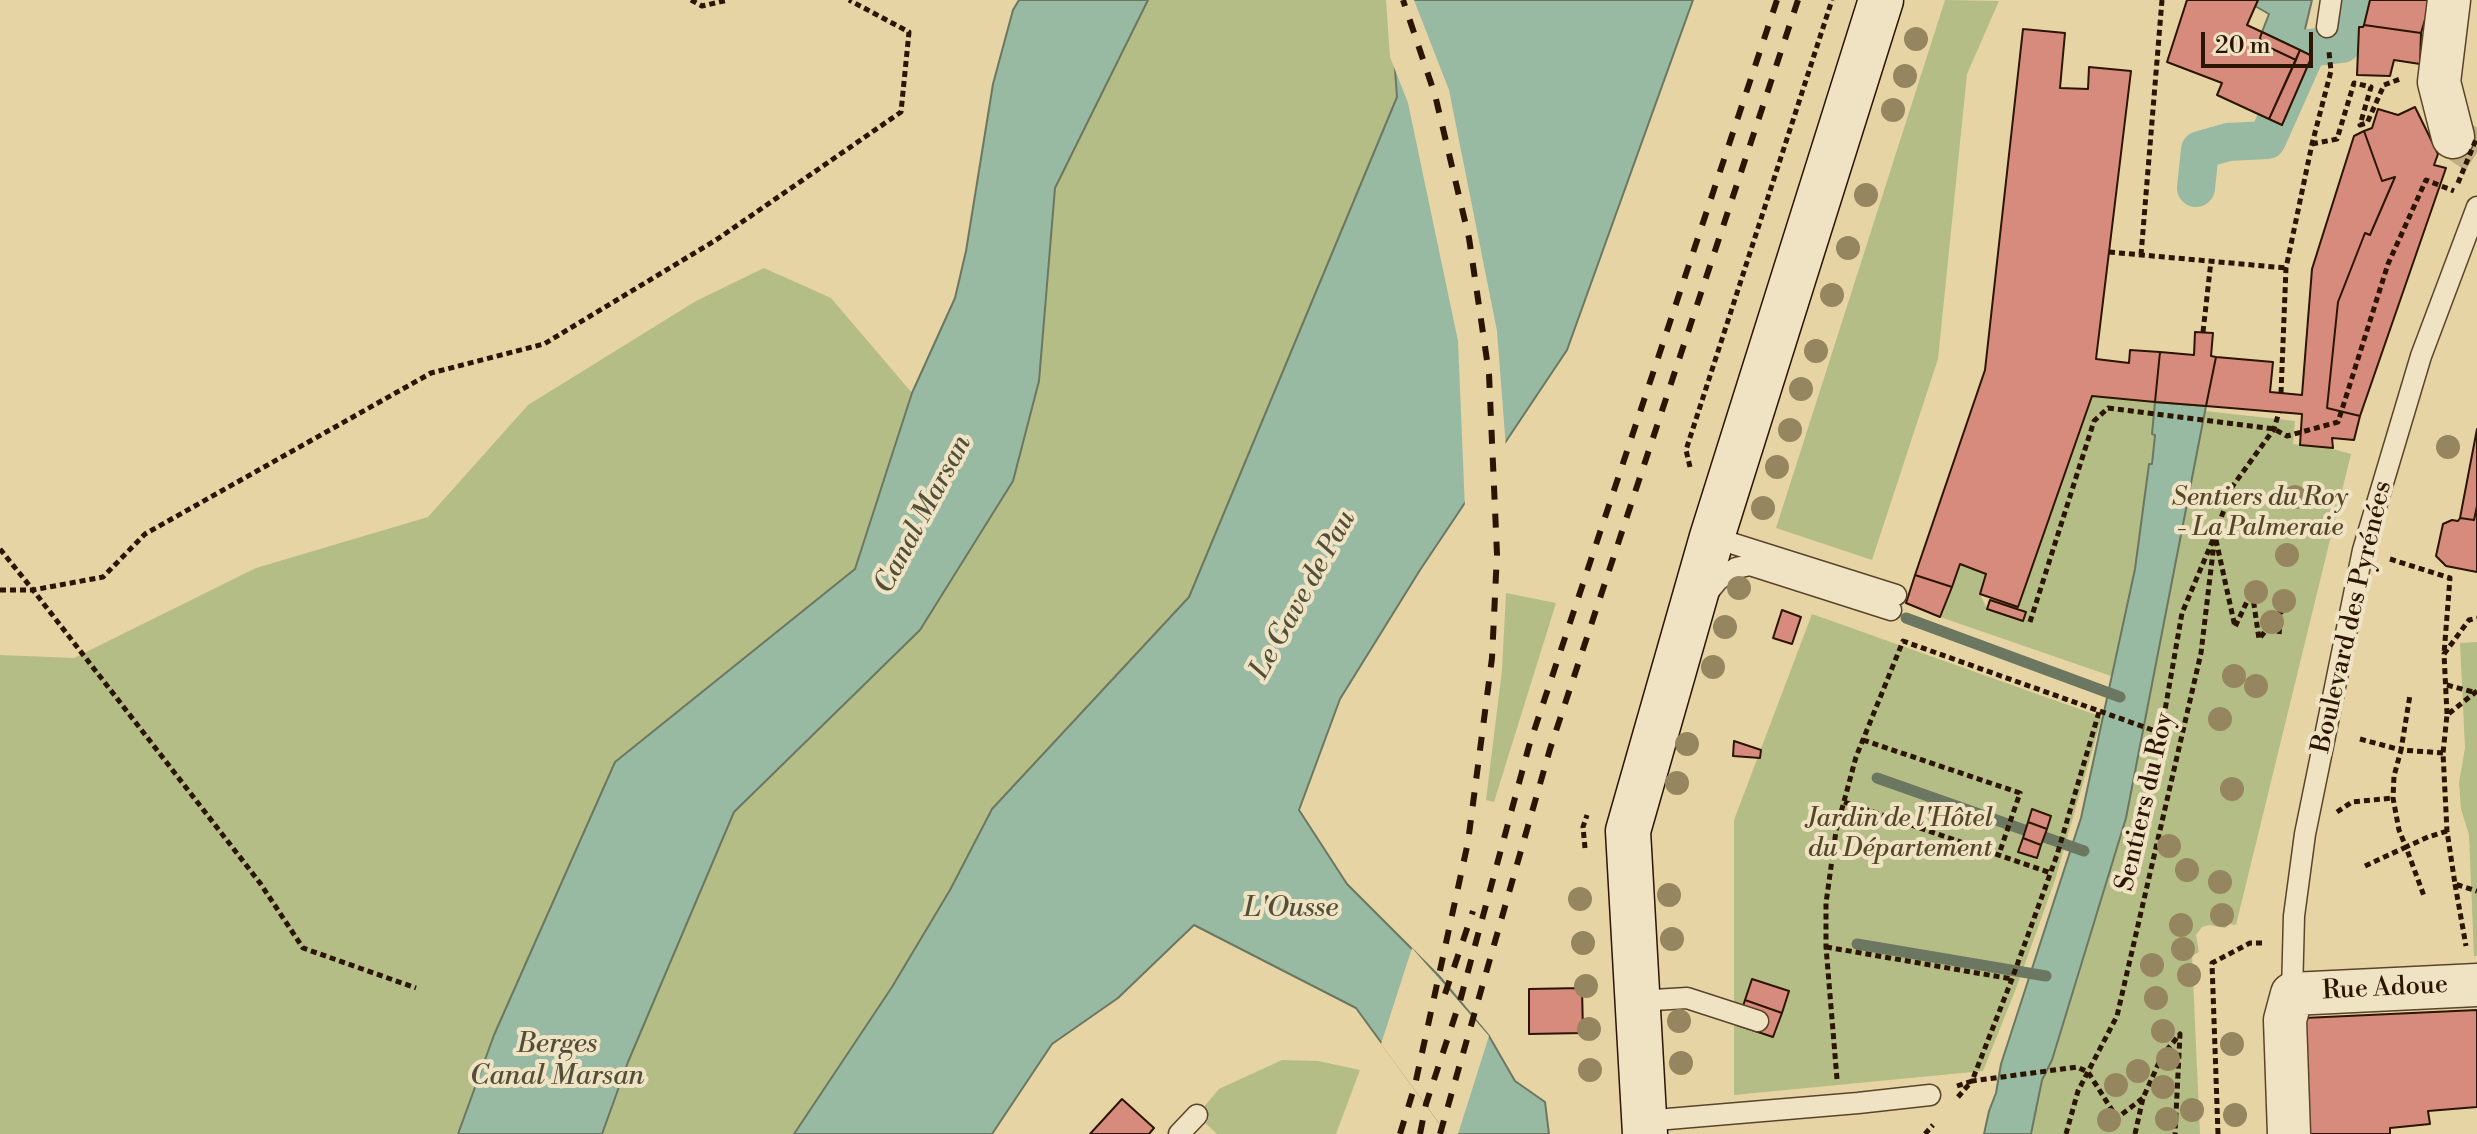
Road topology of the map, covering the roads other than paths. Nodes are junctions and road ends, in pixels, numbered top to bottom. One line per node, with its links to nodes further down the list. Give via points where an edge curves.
1 (1881, 0): 7 (main road)
2 (2331, 0): 4 (lane)
3 (2449, 0): 5 (street, via 2439,82)
4 (2327, 27)
5 (2465, 137)
6 (2471, 201): 10 (lane, Boulevard des Pyrénées, via 2363,550 2305,834 2294,916)
7 (1712, 537): 8 (main road); 8 (lane, via 1894,602 1750,565 1718,580)
8 (1689, 623): 11 (main road, via 1628,831)
9 (2472, 970): 10 (street, Rue Adoue)
10 (2292, 994): 17 (street, Boulevard des Pyrénées, via 2285,1020)
11 (1637, 1001): 12 (lane, via 1687,998); 15 (main road)
12 (1758, 1021)
13 (1930, 1095): 15 (lane)
14 (1197, 1115): 16 (lane)
15 (1644, 1128)
16 (1179, 1134)
17 (2289, 1134)

